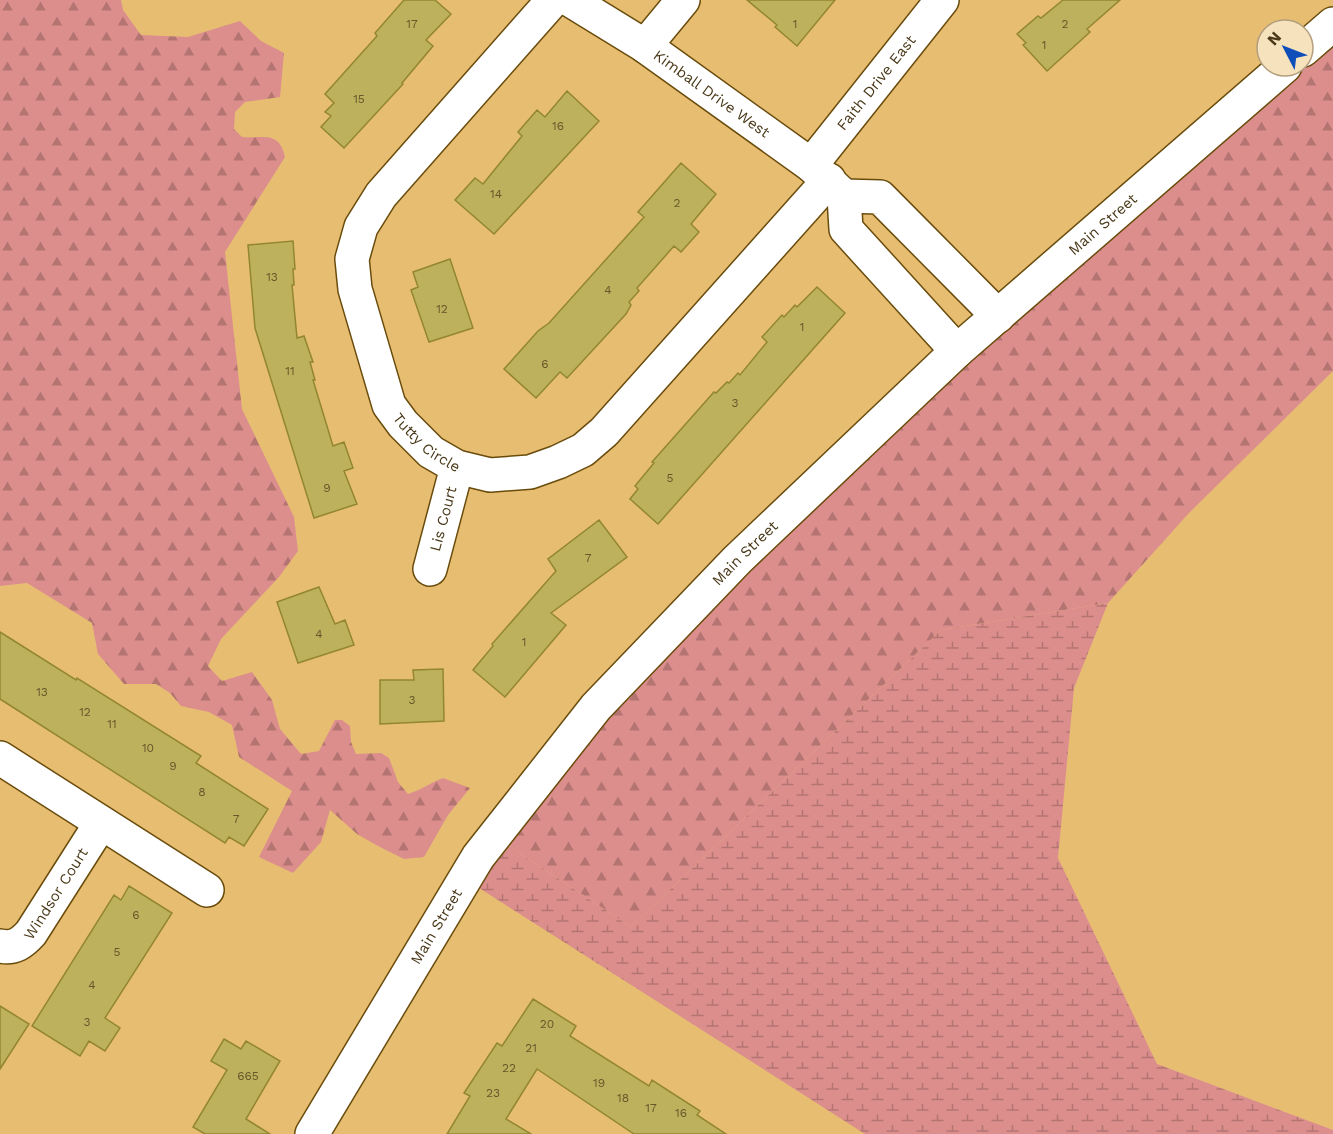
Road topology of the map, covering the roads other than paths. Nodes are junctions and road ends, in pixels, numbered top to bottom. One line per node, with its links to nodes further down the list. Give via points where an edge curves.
1 (553, 0): 12 (street, Tutty Circle, via 381,195 361,227 352,258 355,289 389,405 431,452)
2 (570, 0): 7 (street, Kimball Drive West)
3 (683, 0): 7 (street)
4 (942, 0): 9 (street, Faith Drive East)
5 (1333, 24): 6 (street)
6 (1315, 40)
7 (645, 46): 9 (street, Kimball Drive West)
8 (1271, 78): 10 (street, Main Street)
9 (828, 180): 10 (street, via 880,197); 11 (street, via 846,229); 12 (street, Tutty Circle, via 604,432 583,450 530,472 489,475)
10 (998, 316): 11 (street, Main Street)
11 (957, 351): 18 (street, Main Street, via 737,560 596,707 478,857)
12 (457, 467): 13 (street, Lis Court)
13 (430, 569)
14 (0, 758): 15 (street)
15 (101, 823): 16 (street); 17 (street, Windsor Court, via 22,944)
16 (207, 890)
17 (0, 946)
18 (312, 1134)

